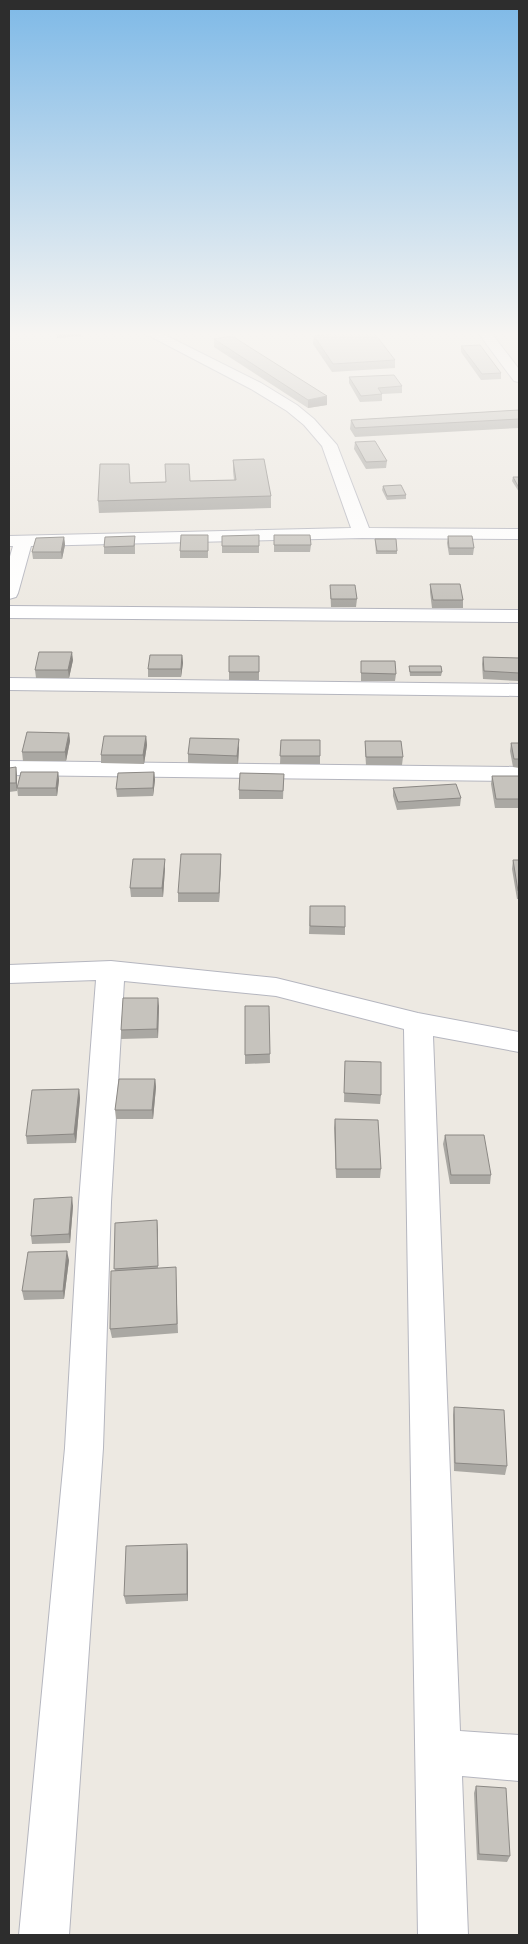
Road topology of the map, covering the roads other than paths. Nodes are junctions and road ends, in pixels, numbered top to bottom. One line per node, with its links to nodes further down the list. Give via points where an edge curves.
1 (311, 425): 2 (street, via 329,445)
2 (362, 533): 3 (street); 4 (street)
3 (519, 534)
4 (16, 541): 5 (street)
5 (9, 593)
6 (9, 612): 7 (street)
7 (519, 616)
8 (9, 684): 9 (street)
9 (519, 690)
10 (9, 768): 11 (street)
11 (519, 774)
12 (111, 970): 13 (street); 14 (street, via 276,987); 18 (street, via 95,1202 84,1448)
13 (9, 974)
14 (418, 1023): 15 (street); 16 (street)
15 (519, 1042)
16 (439, 1752): 17 (street); 19 (street)
17 (519, 1758)
18 (44, 1935)
19 (443, 1935)

